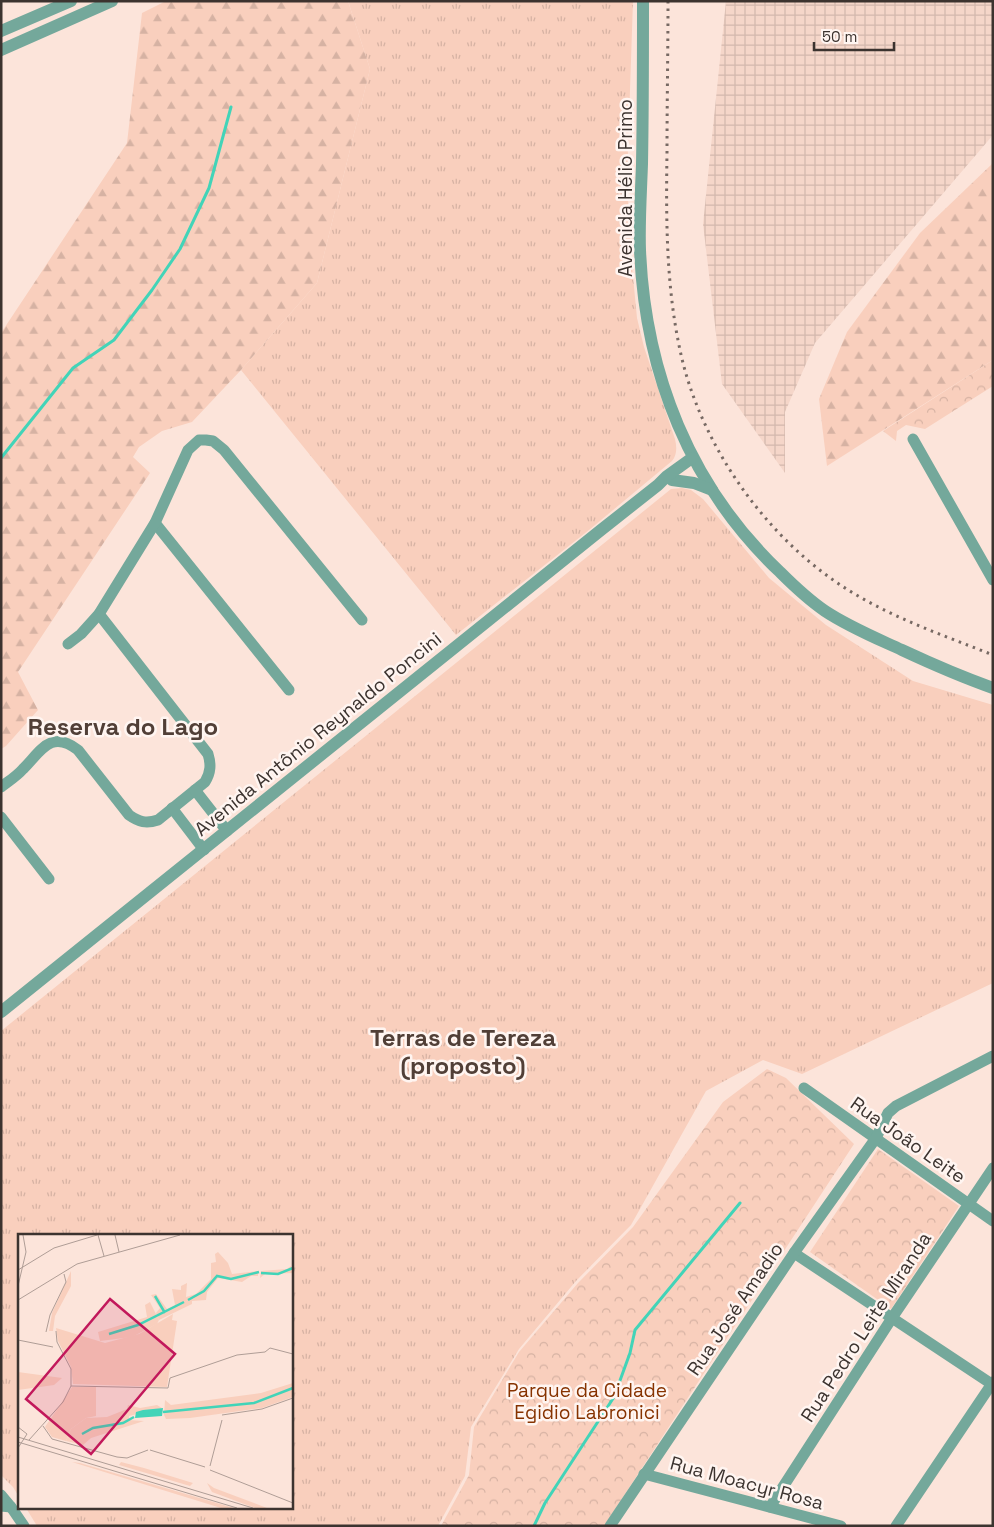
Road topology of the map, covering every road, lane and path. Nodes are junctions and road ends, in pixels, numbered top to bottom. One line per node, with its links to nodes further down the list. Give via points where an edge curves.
1 (71, 1): 4 (street)
2 (112, 1): 5 (street)
3 (643, 1): 7 (street, Avenida Hélio Primo, via 640,250 650,330 660,375)
4 (6, 29): 5 (street)
5 (17, 43): 6 (street)
6 (1, 50)
7 (683, 438): 9 (street, Avenida Hélio Primo); 10 (street)
8 (913, 439): 13 (street)
9 (694, 461): 10 (street, Avenida Antônio Reynaldo Poncini); 11 (street, Avenida Hélio Primo)
10 (674, 474): 11 (street); 23 (street, Avenida Antônio Reynaldo Poncini)
11 (712, 490): 17 (street, Avenida Hélio Primo, via 759,553 824,610 876,638)
12 (155, 523): 14 (street); 15 (street, via 188,450 199,440 213,441 224,450); 18 (street)
13 (993, 580)
14 (99, 614): 16 (street); 20 (street, via 208,754 209,775)
15 (362, 620)
16 (68, 644)
17 (993, 688)
18 (289, 690)
19 (1, 787): 21 (street, via 19,773 38,751 59,741 78,750 136,820 158,820)
20 (195, 790): 21 (street); 23 (street)
21 (172, 808): 24 (street)
22 (1, 817): 25 (street)
23 (227, 831): 24 (street, Avenida Antônio Reynaldo Poncini)
24 (204, 850): 26 (street, Avenida Antônio Reynaldo Poncini)
25 (50, 879)
26 (1, 1012)
27 (993, 1056): 29 (street, Rua José Amadio, via 894,1107)
28 (804, 1088): 29 (street, Rua João Leite)
29 (876, 1138): 31 (street, Rua João Leite); 33 (street, Rua José Amadio)
30 (993, 1168): 31 (street, Rua Pedro Leite Miranda)
31 (968, 1204): 32 (street, Rua João Leite); 34 (street, Rua Pedro Leite Miranda)
32 (993, 1220)
33 (794, 1253): 34 (street); 36 (street, Rua José Amadio)
34 (892, 1318): 35 (street); 39 (street, Rua Pedro Leite Miranda)
35 (992, 1384): 43 (street)
36 (644, 1474): 39 (street, Rua Moacyr Rosa); 41 (street, Rua José Amadio)
37 (1, 1495): 38 (street)
38 (6, 1506): 40 (street)
39 (770, 1507): 42 (street, Rua Moacyr Rosa)
40 (24, 1526)
41 (610, 1526)
42 (841, 1526)
43 (896, 1526)

